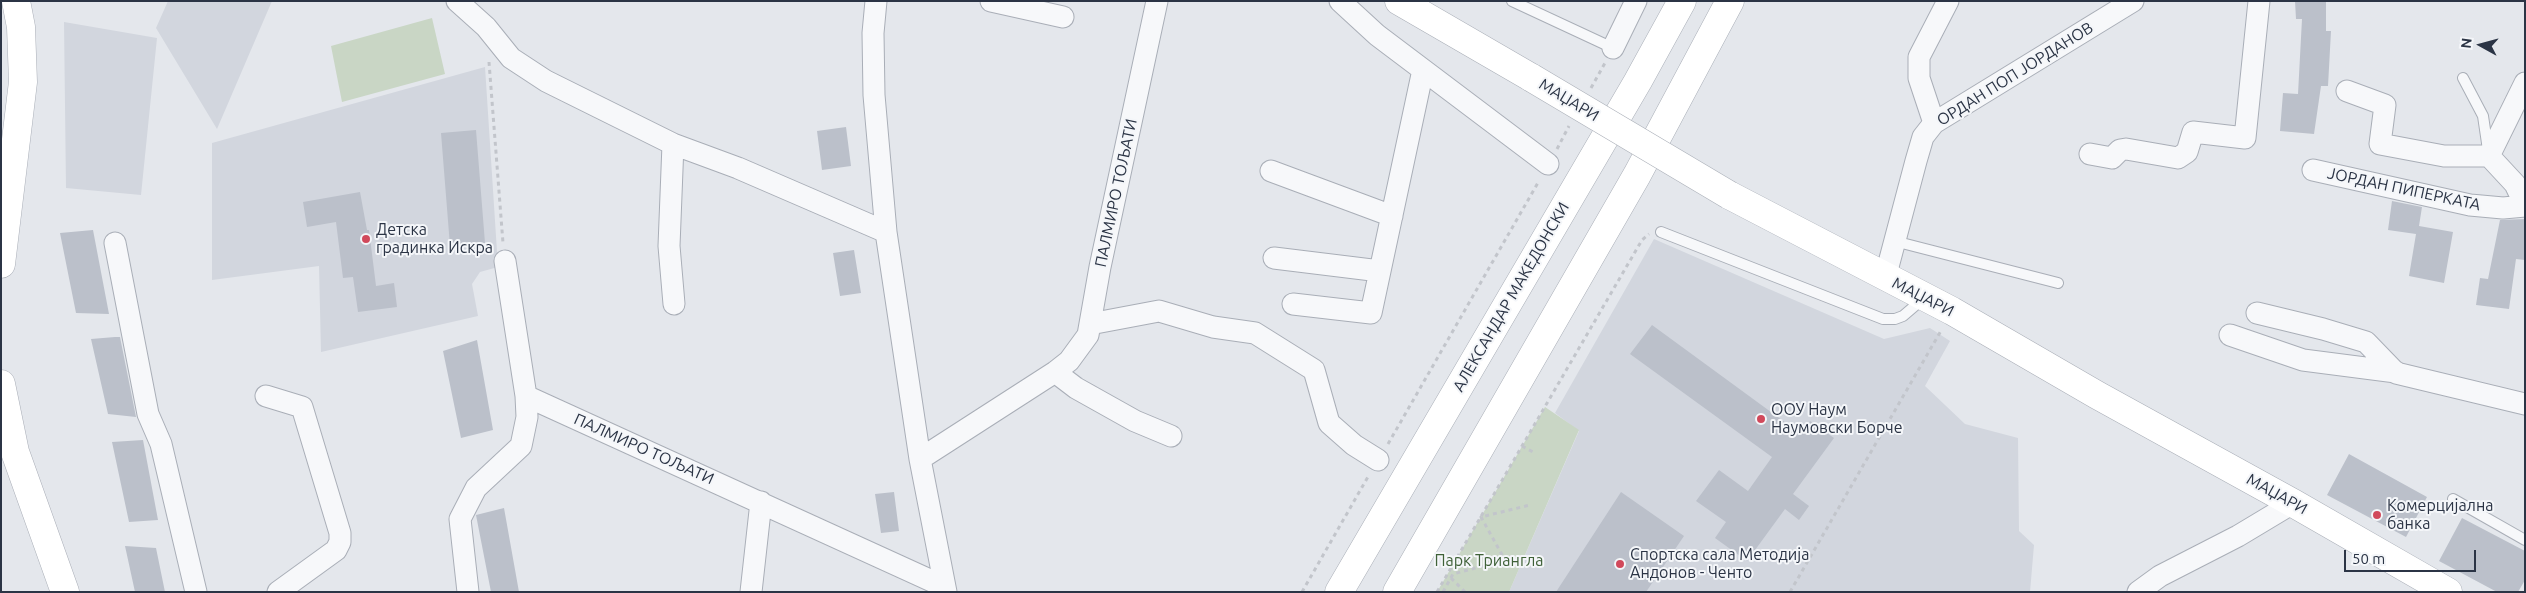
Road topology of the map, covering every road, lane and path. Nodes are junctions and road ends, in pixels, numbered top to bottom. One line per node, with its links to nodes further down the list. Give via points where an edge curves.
1 (16, 1): 37 (street, via 21,27 23,82)
2 (457, 1): 16 (street)
3 (876, 1): 31 (street, ПАЛМИРО ТОЉАТИ, via 874,95)
4 (991, 1): 15 (street)
5 (1157, 1): 46 (street, ПАЛМИРО ТОЉАТИ)
6 (1340, 1): 18 (street)
7 (1399, 1): 39 (street, МАЏАРИ, bridge, via 1728,195)
8 (1512, 1): 17 (lane)
9 (1636, 1): 17 (street)
10 (1682, 1): 73 (street, АЛЕКСАНДАР МАКЕДОНСКИ)
11 (1730, 1): 74 (street, via 1637,175)
12 (1948, 1): 22 (street, via 1919,57 1919,78)
13 (2133, 1): 22 (street, ОРДАН ПОП ЈОРДАНОВ)
14 (2259, 1): 24 (street, via 2245,138 2193,132 2187,152 2178,158 2126,149 2112,158)
15 (1063, 17)
16 (486, 27): 23 (street, via 511,58 546,81); 36 (path)
17 (1613, 48)
18 (1423, 70): 26 (street); 30 (street)
19 (2463, 78): 25 (lane, via 2483,116)
20 (2525, 82): 25 (street)
21 (2347, 91): 25 (street, via 2385,105 2380,144 2444,156)
22 (1934, 123): 33 (street, ОРДАН ПОП ЈОРДАНОВ, via 1921,145)
23 (673, 144): 31 (street, via 738,168); 42 (street, via 668,246)
24 (2090, 154)
25 (2489, 156): 29 (street, ЈОРДАН ПИПЕРКАТА, via 2515,184)
26 (1548, 164): 58 (path)
27 (2313, 170): 29 (street, ЈОРДАН ПИПЕРКАТА, via 2470,205)
28 (1271, 171): 30 (street)
29 (2525, 206)
30 (1392, 216): 38 (street)
31 (886, 232): 57 (street, ПАЛМИРО ТОЉАТИ)
32 (1661, 232): 41 (lane, via 1883,319 1894,320 1903,316); 55 (path, via 1651,232 1642,240)
33 (1894, 241): 39 (street, ОРДАН ПОП ЈОРДАНОВ); 40 (lane)
34 (115, 244): 68 (street, via 148,414 163,452)
35 (1274, 258): 38 (street)
36 (505, 261): 52 (street)
37 (1, 264)
38 (1380, 271): 43 (street, via 1371,313)
39 (1884, 278): 41 (street, МАЏАРИ)
40 (2058, 283)
41 (1924, 298): 44 (street, МАЏАРИ)
42 (674, 304)
43 (1293, 304)
44 (1952, 311): 61 (street, МАЏАРИ); 78 (path)
45 (2257, 313): 49 (street, via 2366,342)
46 (1090, 324): 48 (street, ПАЛМИРО ТОЉАТИ, via 1088,335 1080,347); 58 (street, via 1159,311 1213,327 1255,333 1314,370 1329,423)
47 (2230, 335): 49 (street, via 2304,360)
48 (1055, 372): 54 (street, via 1076,388 1135,421); 57 (street, ПАЛМИРО ТОЉАТИ)
49 (2396, 372): 53 (street)
50 (1, 384): 67 (street, via 15,452)
51 (266, 396): 69 (street, via 302,407 340,533 336,550)
52 (526, 396): 60 (street, ПАЛМИРО ТОЉАТИ); 70 (street, via 527,417 521,446 476,488 460,519)
53 (2525, 404)
54 (1171, 436)
55 (1522, 446): 56 (path); 63 (path)
56 (1533, 452)
57 (920, 459): 66 (street, ПАЛМИРО ТОЉАТИ)
58 (1378, 460): 72 (path)
59 (2453, 499): 64 (lane)
60 (761, 502): 66 (street, ПАЛМИРО ТОЉАТИ); 71 (street)
61 (2293, 503): 79 (street, via 2160,576); 80 (street, МАЏАРИ)
62 (1530, 505): 63 (path)
63 (1481, 517): 65 (path, via 1505,560 1453,574); 75 (path)
64 (2525, 540)
65 (1451, 578): 76 (path); 77 (path)
66 (946, 590)
67 (65, 592)
68 (196, 592)
69 (278, 592)
70 (468, 592)
71 (751, 592)
72 (1302, 592)
73 (1339, 592)
74 (1397, 592)
75 (1438, 592)
76 (1443, 592)
77 (1465, 592)
78 (1790, 592)
79 (2138, 592)
80 (2448, 592)

